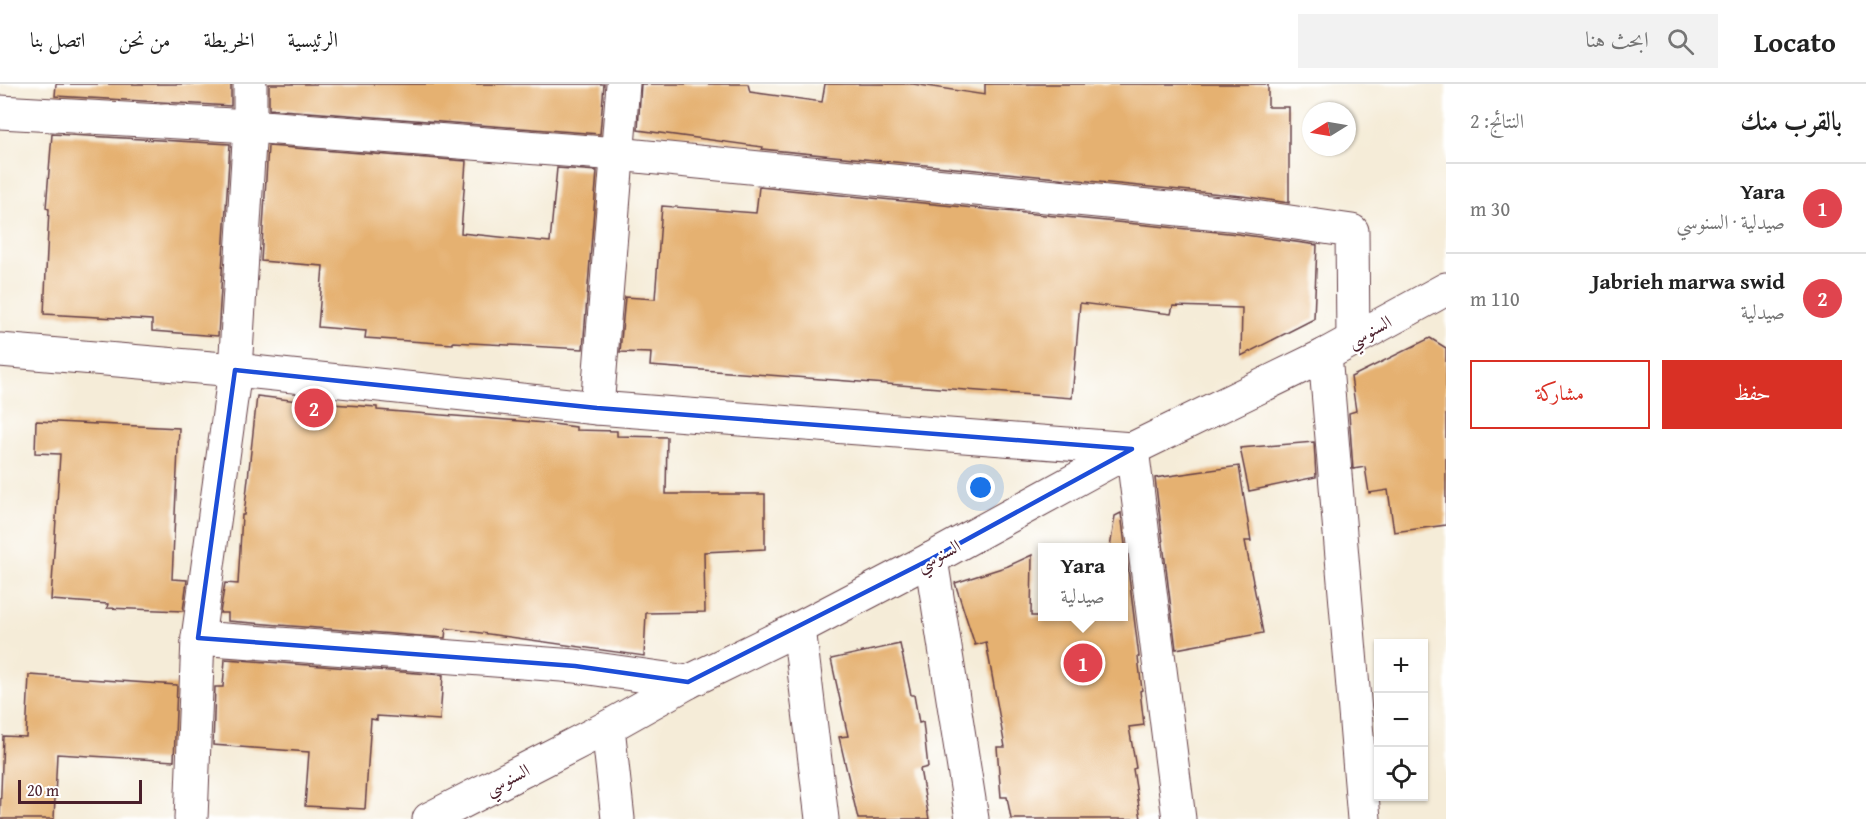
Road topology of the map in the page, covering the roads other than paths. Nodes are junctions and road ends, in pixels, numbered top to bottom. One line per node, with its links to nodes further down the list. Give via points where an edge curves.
1 (250, 84): 4 (street)
2 (623, 84): 5 (street)
3 (0, 112): 4 (street)
4 (250, 126): 5 (street); 10 (street)
5 (617, 154): 7 (street, via 1240,215 1352,231); 11 (street)
6 (1446, 289): 7 (street, السنوسي)
7 (1353, 340): 9 (street, السنوسي)
8 (0, 350): 10 (street)
9 (1325, 356): 12 (street, السنوسي); 24 (street)
10 (235, 370): 11 (street); 15 (street)
11 (597, 408): 12 (street)
12 (1132, 449): 13 (street, السنوسي); 23 (street)
13 (931, 559): 14 (street, السنوسي); 22 (street)
14 (799, 628): 16 (street, السنوسي); 21 (street)
15 (198, 638): 16 (street, via 575,666); 18 (street)
16 (688, 682): 17 (street, السنوسي)
17 (608, 727): 19 (street, السنوسي); 20 (street)
18 (191, 819)
19 (429, 819)
20 (618, 819)
21 (822, 819)
22 (972, 819)
23 (1179, 819)
24 (1364, 819)

